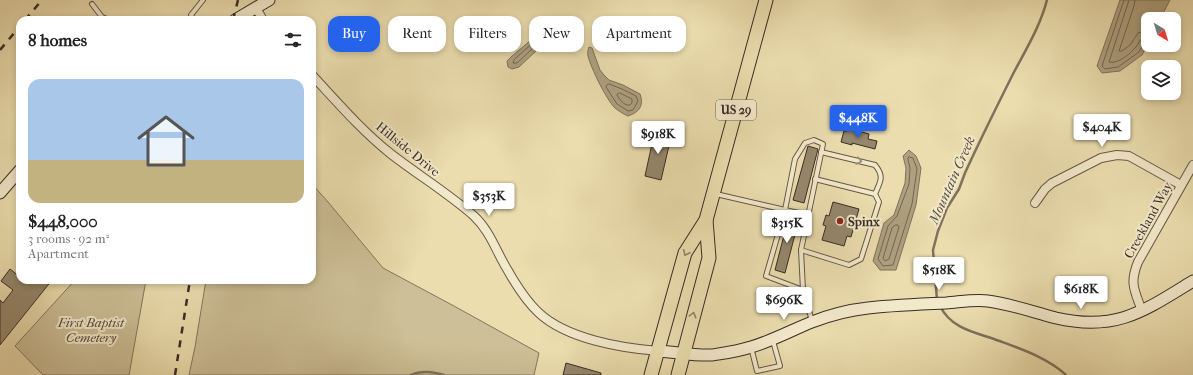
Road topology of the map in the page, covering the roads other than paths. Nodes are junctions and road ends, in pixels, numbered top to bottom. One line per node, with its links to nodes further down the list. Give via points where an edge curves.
1 (203, 0): 7 (lane)
2 (269, 0): 5 (street)
3 (766, 0): 17 (main road, US 29)
4 (92, 4): 6 (lane)
5 (256, 8): 8 (street); 9 (street)
6 (102, 16)
7 (192, 16)
8 (242, 16)
9 (261, 16)
10 (316, 79): 30 (street, Hillside Drive, via 379,143 475,216 490,236 517,286 540,314 553,324 589,339 632,349)
11 (821, 152): 14 (lane); 18 (lane, one-way to 18, via 875,165 882,177); 20 (lane, via 823,144 814,140 805,143 795,159)
12 (1193, 164): 15 (street, Creekland Way)
13 (16, 175): 16 (street)
14 (815, 179): 18 (lane); 21 (lane)
15 (1181, 185): 19 (street, via 1129,156 1110,156 1052,183); 26 (street, Creekland Way, via 1134,270 1132,280)
16 (0, 193)
17 (713, 194): 20 (lane); 22 (main road, US 29)
18 (875, 194): 23 (lane, via 879,202 861,259 850,265)
19 (1035, 203)
20 (785, 210): 21 (lane); 25 (lane, via 766,276)
21 (808, 215): 23 (lane)
22 (706, 220): 30 (main road, US 29, one-way to 30, via 684,253); 31 (main road, US 29, one-way to 22, via 709,258)
23 (801, 250): 25 (lane)
24 (1193, 281): 26 (street)
25 (803, 290): 27 (lane)
26 (1142, 312): 27 (street, via 1111,321 1079,322 1000,303 969,301 852,310)
27 (812, 322): 28 (street)
28 (772, 339): 29 (street); 32 (lane, via 780,366)
29 (751, 347): 31 (street, via 712,355); 32 (lane)
30 (658, 351): 31 (street); 33 (main road, US 29)
31 (684, 353): 34 (main road, US 29)
32 (756, 373)
33 (651, 375)
34 (678, 375)

